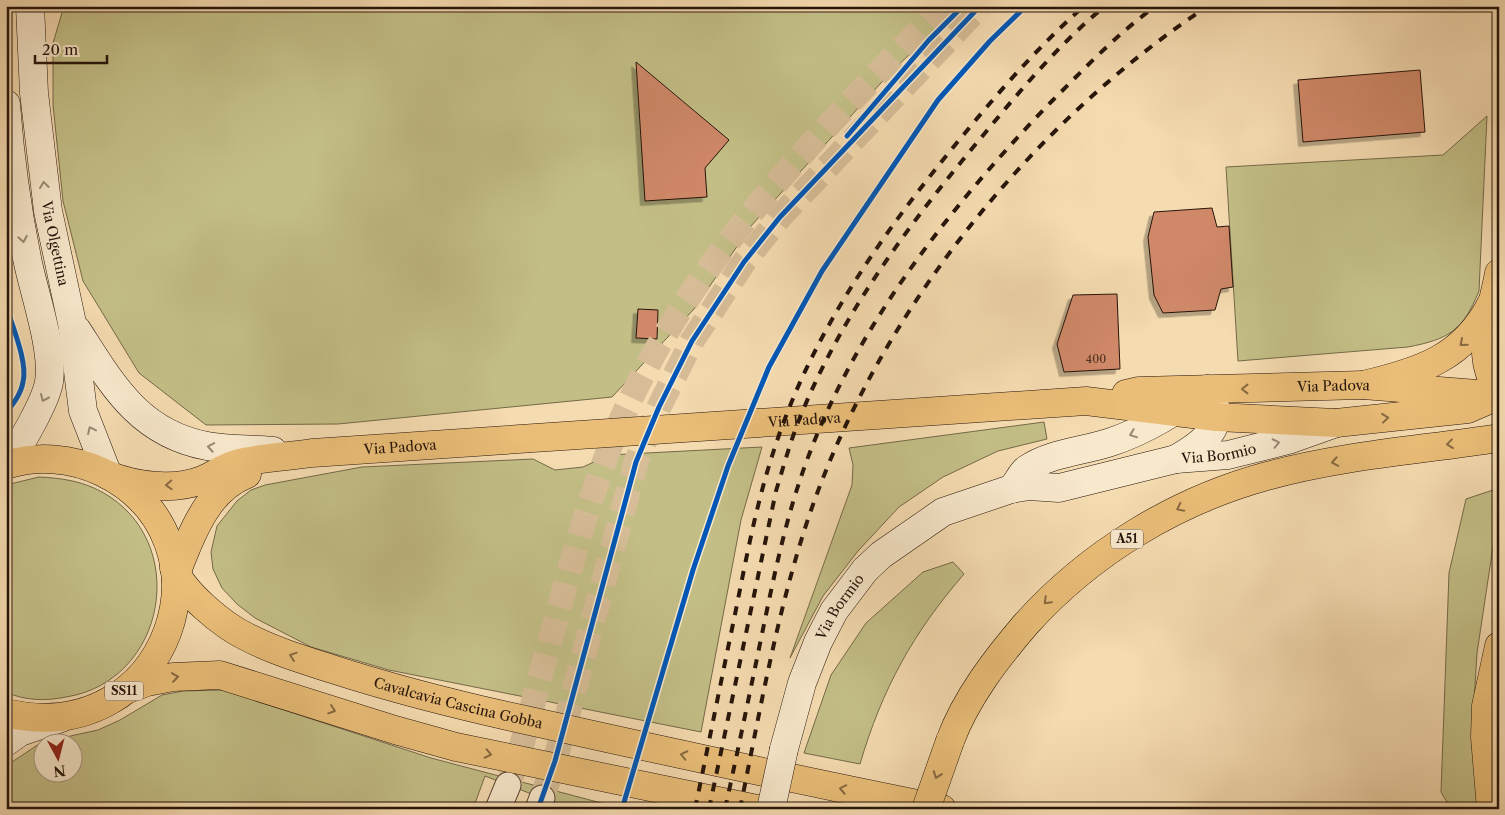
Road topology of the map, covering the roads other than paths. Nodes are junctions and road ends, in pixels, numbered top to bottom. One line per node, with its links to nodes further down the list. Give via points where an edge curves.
1 (30, 6): 5 (main road, Via Olgettina, one-way to 1, via 43,174 34,93)
2 (6, 104): 17 (main road, one-way to 17, via 21,228 50,373 45,396)
3 (1499, 273): 4 (main road)
4 (1491, 304): 6 (main road, one-way to 6, via 1476,330 1453,351 1403,375); 8 (main road, via 1487,362)
5 (70, 319): 14 (main road, one-way to 5, via 206,446 161,430 136,412 120,394); 18 (main road, Via Olgettina, one-way to 5, via 83,412)
6 (1363, 385): 7 (main road, Via Padova, one-way to 7); 8 (main road, Via Padova)
7 (1207, 389): 9 (main road, Via Padova, via 1139,392); 10 (main road); 11 (main road, via 1216,402)
8 (1498, 396): 12 (main road, Via Padova, one-way to 8, via 1468,408)
9 (1095, 401): 10 (main road, Via Padova); 14 (main road, Via Padova)
10 (1176, 412): 11 (main road, Via Padova); 19 (main road, one-way to 19, via 1155,425 1113,442 1032,466)
11 (1216, 417): 12 (main road, Via Padova); 16 (main road, via 1207,438)
12 (1336, 424): 16 (main road, Via Bormio, one-way to 12, via 1228,455)
13 (1499, 438): 31 (main road, A51, one-way to 31, bridge, via 1383,453 1298,469 1229,488 1174,511 1112,548 1049,599 1011,642 982,682 950,741)
14 (312, 453): 15 (main road, Via Padova)
15 (283, 458): 18 (main road, Via Padova, one-way to 18, via 236,464 199,481 184,484 152,485); 20 (main road, Via Padova, via 238,478 214,498 192,534)
16 (1176, 459): 19 (main road, Via Bormio, via 1059,488 1028,486)
17 (6, 464): 18 (main road, SS11, via 62,460)
18 (108, 475): 20 (main road, SS11, via 136,495 147,508 164,537)
19 (1010, 489): 30 (main road, Via Bormio, bridge, via 943,512 880,555 834,611 802,683)
20 (175, 575): 22 (main road, SS11, via 172,617 160,649 141,677); 32 (main road, Cavalcavia Cascina Gobba, one-way to 20, via 548,725 366,680 264,646 245,636 192,595)
21 (1499, 646): 27 (main road, via 1486,706 1485,737)
22 (128, 689): 24 (main road, SS11, via 97,708); 29 (main road, one-way to 29, via 173,677 220,674 456,747)
23 (6, 713): 24 (main road, SS11, via 43,719)
24 (62, 718): 25 (main road, via 20,732)
25 (6, 742)
26 (508, 785): 28 (street)
27 (1491, 806)
28 (498, 809)
29 (757, 809)
30 (771, 809)
31 (926, 809)
32 (942, 809)

